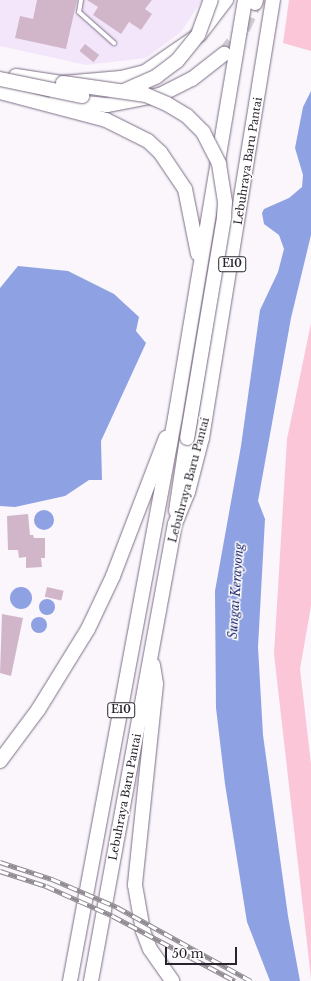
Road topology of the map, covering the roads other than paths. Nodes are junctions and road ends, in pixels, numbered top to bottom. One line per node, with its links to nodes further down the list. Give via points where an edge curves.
1 (80, 0): 6 (lane, via 78,12)
2 (211, 0): 9 (highway, bridge, via 204,22 186,51 168,68 136,87 109,96 85,96)
3 (226, 0): 10 (highway, via 200,34 183,49 145,72 121,78)
4 (273, 0): 15 (highway, Lebuhraya Baru Pantai / E10, via 202,438 188,492)
5 (252, 1): 13 (highway, E10)
6 (114, 43)
7 (224, 54): 12 (highway, via 180,86 140,101 107,105)
8 (0, 74): 10 (highway)
9 (0, 79)
10 (63, 83): 15 (highway, bridge, via 146,95 167,104 187,116 203,132 219,164 225,202 224,218 176,497)
11 (0, 92): 12 (highway)
12 (40, 101): 13 (highway, via 122,126 160,152 178,176 190,202)
13 (200, 266): 14 (highway, E10)
14 (175, 418): 17 (highway, via 158,455 113,576 88,629 38,710); 18 (highway, E10)
15 (176, 524): 16 (highway, Lebuhraya Baru Pantai / E10)
16 (152, 652): 19 (highway, Lebuhraya Baru Pantai / E10); 20 (highway, via 156,684 139,827 135,886 143,931 154,955)
17 (0, 761)
18 (70, 981)
19 (91, 981)
20 (172, 981)

